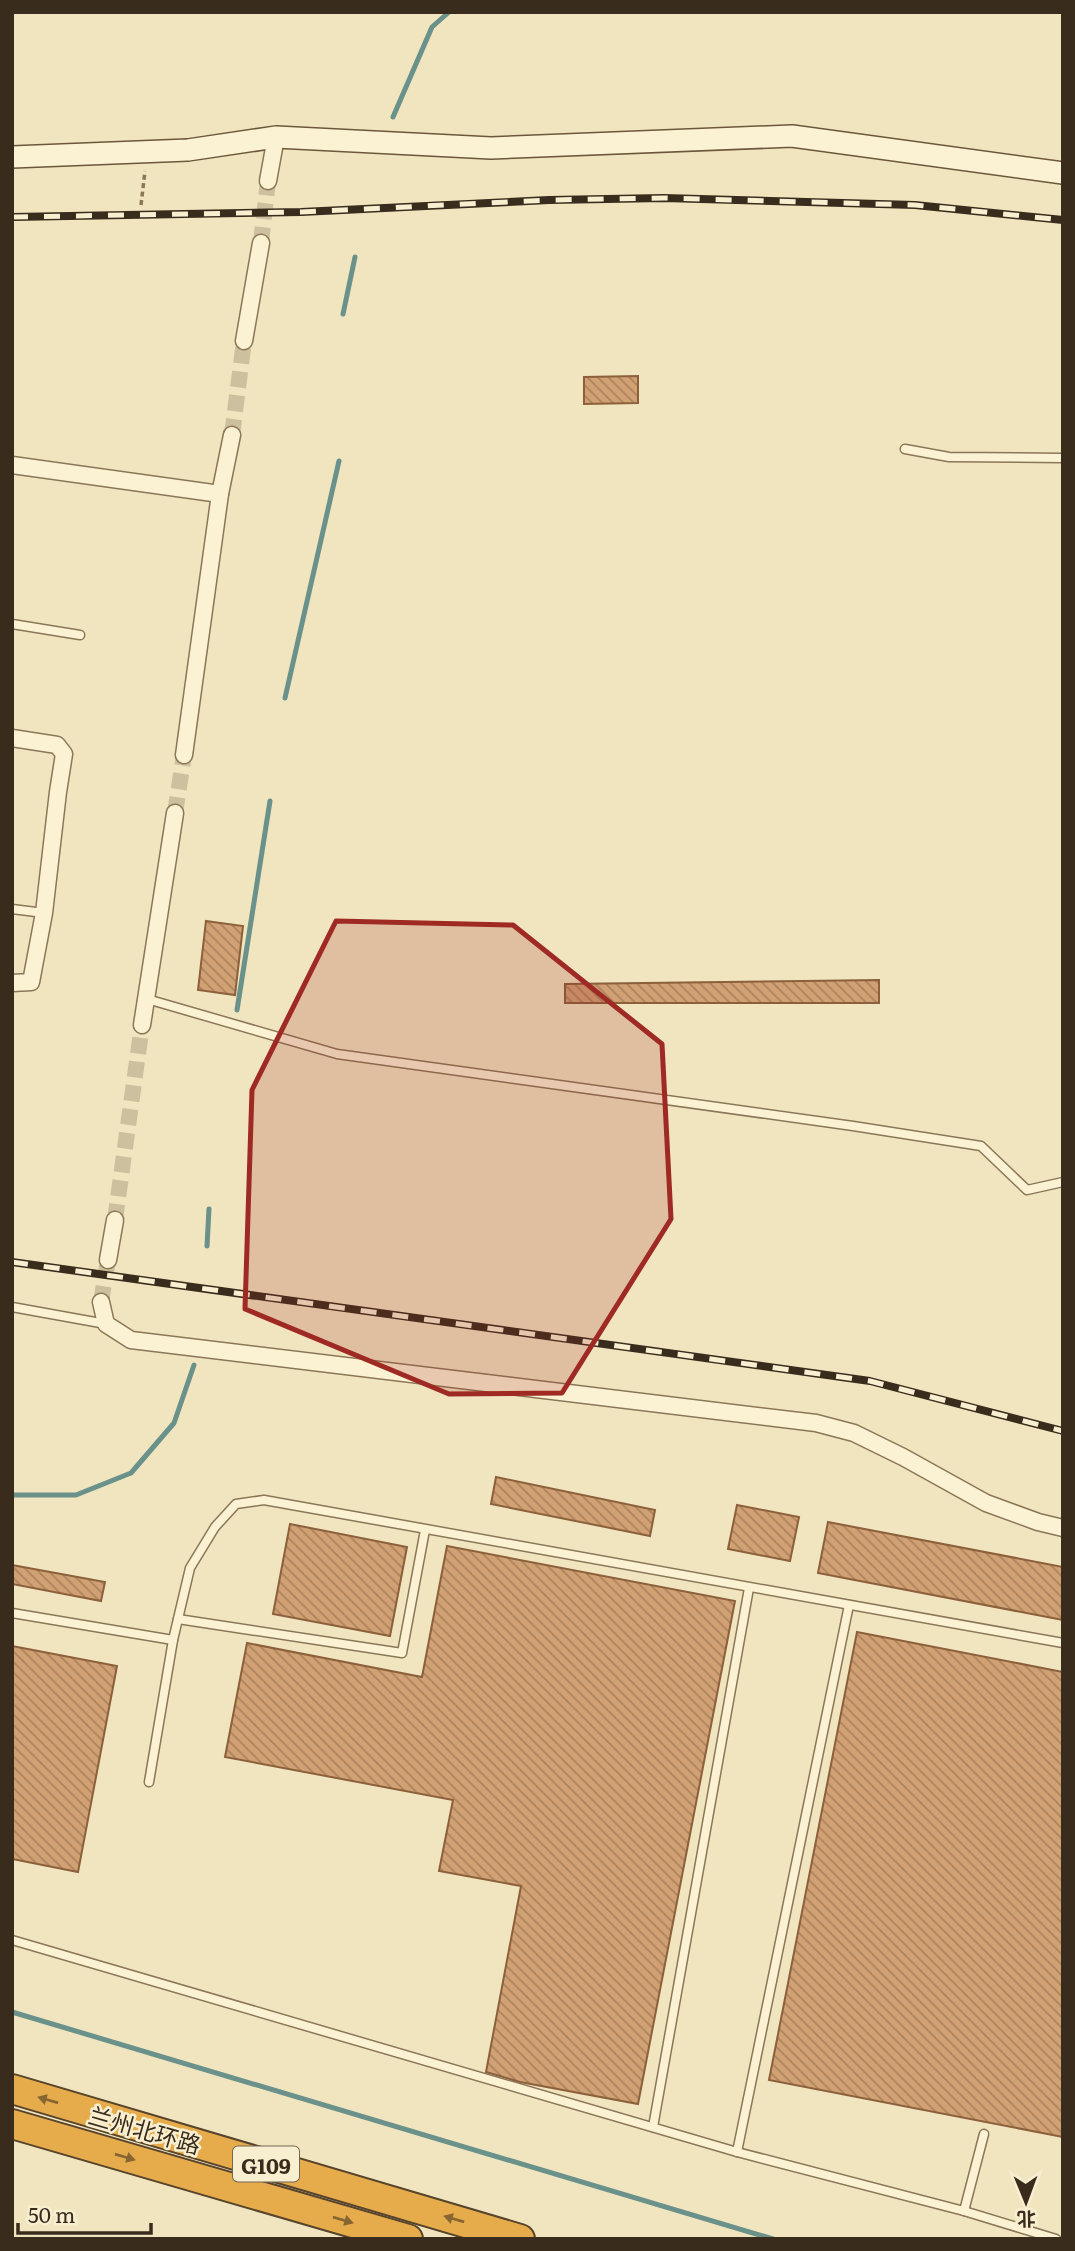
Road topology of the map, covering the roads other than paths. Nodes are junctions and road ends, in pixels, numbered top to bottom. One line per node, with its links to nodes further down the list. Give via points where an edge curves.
1 (275, 137): 2 (street, via 188,150); 3 (street, via 491,148 792,136); 4 (street)
2 (12, 157)
3 (1063, 173)
4 (268, 181)
5 (261, 243): 6 (street)
6 (244, 341)
7 (232, 435): 11 (street)
8 (905, 449): 9 (lane, via 949,457)
9 (1063, 458)
10 (12, 465): 11 (street)
11 (220, 494): 15 (street)
12 (12, 624): 13 (lane)
13 (80, 635)
14 (12, 738): 18 (street, via 57,745 64,754)
15 (184, 755)
16 (175, 813): 20 (street)
17 (12, 909): 18 (lane)
18 (44, 913): 19 (street, via 31,982)
19 (12, 983)
20 (146, 999): 21 (street); 22 (lane, via 337,1054 981,1146 1027,1190)
21 (142, 1025)
22 (1063, 1182)
23 (115, 1220): 24 (street)
24 (108, 1260)
25 (101, 1302): 27 (street)
26 (12, 1307): 27 (lane)
27 (106, 1324): 28 (street, via 131,1340 816,1423 854,1433 986,1503)
28 (1063, 1528)
29 (425, 1530): 30 (lane); 33 (lane, via 264,1500 236,1504 215,1527 190,1568); 33 (lane, via 402,1653)
30 (749, 1588): 31 (lane); 40 (lane)
31 (849, 1605): 35 (lane); 42 (lane)
32 (12, 1613): 34 (lane)
33 (178, 1619): 34 (lane)
34 (173, 1640): 36 (lane)
35 (1063, 1643)
36 (149, 1782)
37 (12, 1940): 40 (lane)
38 (12, 2089): 45 (highway, 兰州北环路 / G109, one-way to 38)
39 (12, 2124): 44 (highway, 兰州北环路 / G109, one-way to 44)
40 (653, 2127): 42 (lane)
41 (984, 2134): 43 (lane)
42 (737, 2152): 43 (lane)
43 (964, 2211): 46 (lane)
44 (408, 2239)
45 (520, 2239)
46 (1056, 2239)

